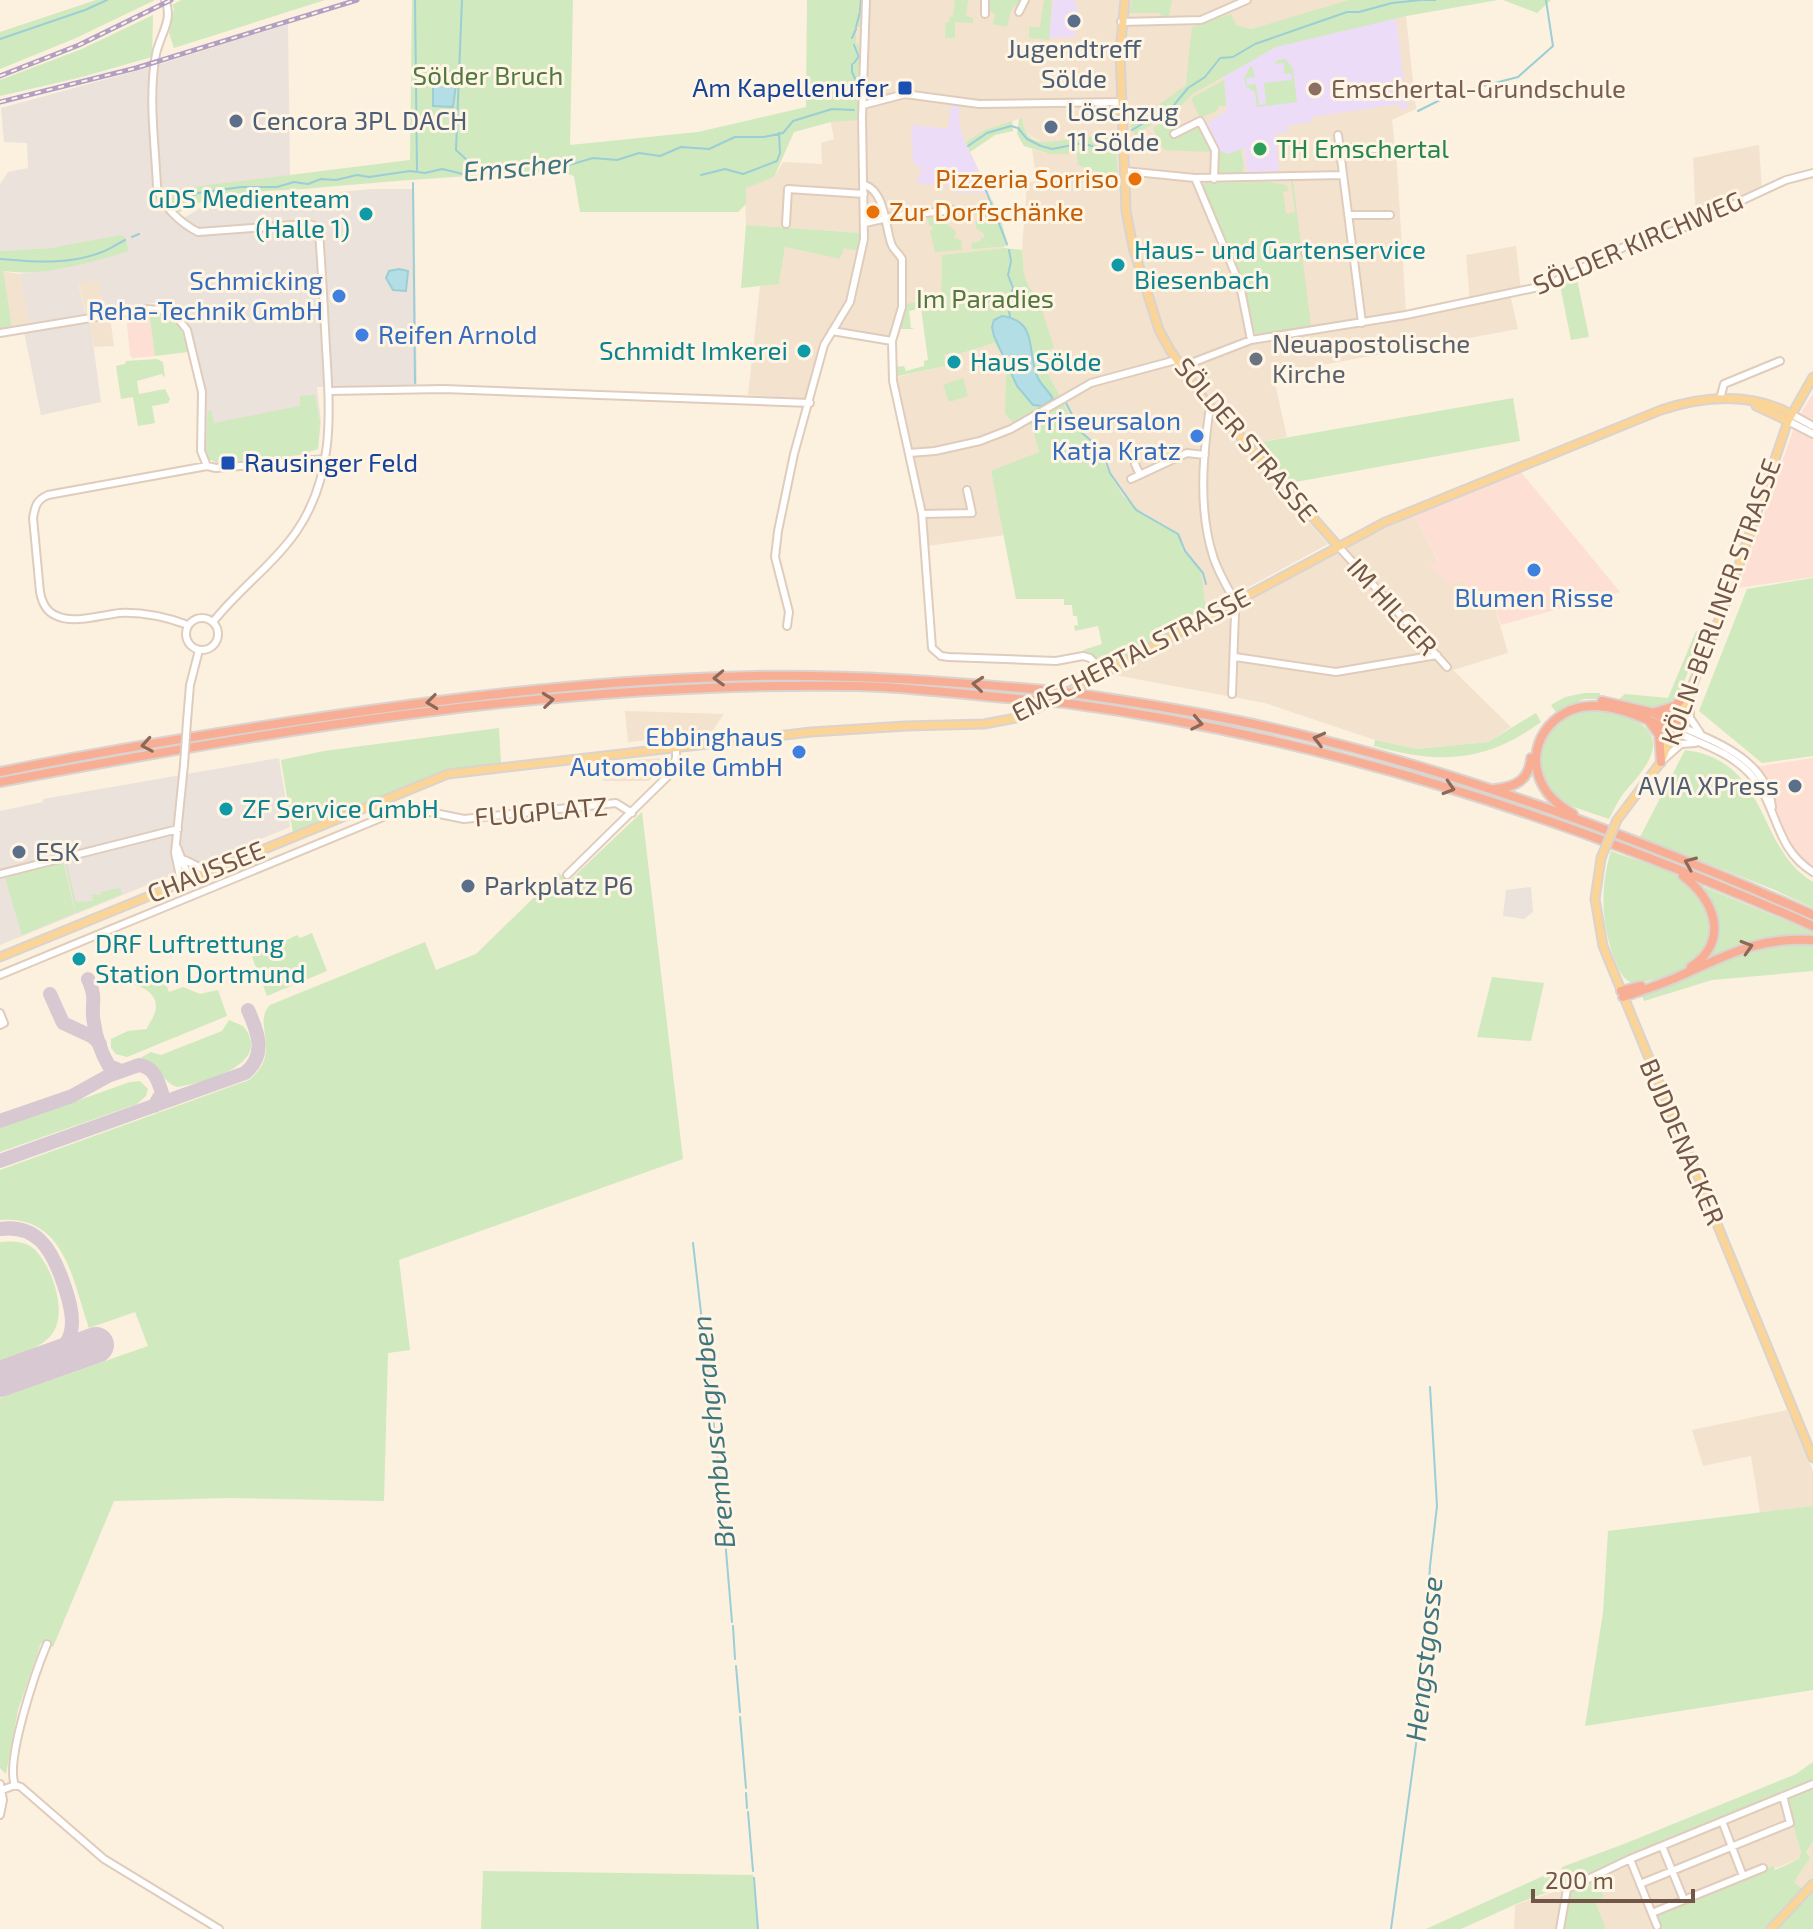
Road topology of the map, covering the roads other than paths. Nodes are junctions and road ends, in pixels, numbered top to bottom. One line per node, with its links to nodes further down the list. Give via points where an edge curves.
1 (165, 0): 39 (street, via 168,17 156,53 153,86 158,194 198,232 308,224 317,228)
2 (866, 0): 11 (street)
3 (985, 0): 8 (street)
4 (1025, 0): 7 (street)
5 (1125, 0): 9 (main road, SÖLDER STRASSE)
6 (1247, 0): 9 (street, via 1201,20)
7 (1019, 12)
8 (985, 14)
9 (1121, 22): 10 (main road, SÖLDER STRASSE)
10 (1122, 102): 11 (street, via 979,104 905,94); 16 (main road, SÖLDER STRASSE)
11 (863, 105): 21 (street)
12 (1174, 134): 20 (street, via 1200,121 1215,150)
13 (1338, 135): 15 (street)
14 (1378, 149): 15 (street, via 1349,148)
15 (1341, 156): 18 (street)
16 (1125, 171): 19 (street); 37 (main road, SÖLDER STRASSE, via 1133,247 1159,330)
17 (1813, 173): 31 (street, SÖLDER KIRCHWEG, via 1626,246 1556,283)
18 (1343, 175): 20 (street); 24 (street)
19 (1195, 178): 20 (street); 34 (street, via 1240,285)
20 (1214, 179)
21 (865, 185): 22 (street); 26 (street, via 874,191)
22 (864, 194): 27 (street); 28 (street, via 788,185)
23 (955, 210): 26 (street)
24 (1348, 215): 25 (street); 30 (street)
25 (1390, 215)
26 (885, 218): 27 (street); 35 (street, via 903,272 902,307)
27 (865, 223): 32 (street, via 853,292)
28 (786, 224)
29 (1305, 253): 30 (street)
30 (1353, 255): 31 (street)
31 (1362, 323): 34 (street, SÖLDER KIRCHWEG)
32 (832, 331): 35 (street); 41 (street)
33 (0, 333): 50 (street, via 145,309 176,316 187,330 202,392 201,451)
34 (1251, 340): 37 (street, SÖLDER KIRCHWEG)
35 (892, 341): 46 (street, via 893,381)
36 (1780, 361): 40 (street, via 1724,384)
37 (1179, 364): 42 (main road, SÖLDER STRASSE); 46 (street, SÖLDER KIRCHWEG, via 1091,383 980,441)
38 (1813, 377): 43 (main road, KÖLN-BERLINER STRASSE)
39 (329, 391): 41 (street, via 533,391); 48 (street)
40 (1720, 399): 43 (main road, EMSCHERTALSTRASSE, via 1751,400); 55 (main road, EMSCHERTALSTRASSE, via 1661,410)
41 (810, 403): 59 (street, via 775,548 789,612)
42 (1210, 406): 47 (street); 55 (main road, SÖLDER STRASSE)
43 (1790, 418): 44 (street); 45 (street); 65 (main road, KÖLN-BERLINER STRASSE)
44 (1813, 426)
45 (1813, 434)
46 (909, 453): 54 (street)
47 (1205, 455): 51 (street, via 1187,453); 56 (street, via 1207,532)
48 (326, 459): 50 (street); 57 (street, via 297,531)
49 (1135, 464): 51 (street)
50 (207, 466): 58 (street, via 48,495 34,507 40,592 50,613 66,619 134,613)
51 (1140, 475): 52 (street)
52 (1131, 479)
53 (967, 490): 54 (street, via 972,513)
54 (922, 514): 64 (street, via 930,639 936,652 1047,661 1083,656)
55 (1338, 546): 56 (main road, EMSCHERTALSTRASSE); 61 (street, IM HILGER)
56 (1233, 602): 62 (street); 64 (main road, EMSCHERTALSTRASSE)
57 (213, 622): 58 (street, via 201,617); 60 (street, via 217,641)
58 (188, 625): 60 (street, via 187,641)
59 (787, 626)
60 (199, 650): 81 (street, bridge, via 190,685)
61 (1437, 655): 62 (street, via 1336,672); 63 (street, IM HILGER)
62 (1235, 657): 66 (street)
63 (1447, 667)
64 (1105, 673): 71 (main road, EMSCHERTALSTRASSE, via 1002,722 847,729)
65 (1691, 690): 67 (highway); 68 (main road, KÖLN-BERLINER STRASSE); 69 (street, via 1689,716)
66 (1232, 694)
67 (1651, 717): 68 (highway); 72 (highway); 76 (highway, via 1602,701 1568,707 1539,729 1525,778 1508,788); 80 (highway, via 1587,706 1561,714 1543,732 1536,751 1540,780 1555,802)
68 (1675, 728): 69 (street); 70 (street); 72 (main road, KÖLN-BERLINER STRASSE)
69 (1700, 733): 78 (street, via 1754,770 1768,793)
70 (1703, 744): 72 (street, via 1681,744); 78 (street, via 1748,772)
71 (676, 747): 73 (main road, EMSCHERTALSTRASSE); 77 (street, via 674,769)
72 (1661, 762): 79 (main road, KÖLN-BERLINER STRASSE)
73 (504, 766): 85 (main road, CHAUSSEE, via 432,780)
74 (0, 772): 76 (highway, one-way to 74, bridge, via 1364,751 1189,711 1056,691 828,676 611,683 336,715)
75 (0, 782): 84 (highway, one-way to 84, bridge, via 476,707 701,688 857,686 1065,703 1183,720 1369,763 1524,811)
76 (1488, 789): 80 (highway)
77 (632, 813): 88 (street); 94 (street, FLUGPLATZ, via 616,803 464,819 400,810)
78 (1772, 813): 86 (street, via 1785,846)
79 (1617, 820): 95 (main road, BUDDENACKER, bridge, via 1601,858 1596,918)
80 (1587, 823): 90 (highway, one-way to 80)
81 (178, 829): 82 (street); 87 (street)
82 (177, 847): 83 (street); 89 (street, via 176,861)
83 (183, 858): 85 (street); 89 (street)
84 (1673, 868): 91 (highway); 95 (highway, via 1710,905 1711,942 1701,959 1684,971)
85 (210, 869): 89 (main road, CHAUSSEE)
86 (1813, 872)
87 (0, 874)
88 (567, 875)
89 (185, 880): 93 (main road, CHAUSSEE)
90 (1813, 915)
91 (1813, 926)
92 (1813, 940): 95 (highway, one-way to 92, via 1681,976 1749,946)
93 (0, 957)
94 (0, 975)
95 (1622, 994): 98 (main road, BUDDENACKER)
96 (0, 1013): 97 (street)
97 (0, 1025)
98 (1813, 1458)
99 (47, 1644): 101 (street, via 23,1716 12,1775)
100 (1813, 1784): 103 (street)
101 (15, 1785): 102 (street); 117 (street, via 104,1859)
102 (1, 1787): 104 (street)
103 (1783, 1796): 105 (street); 107 (street, via 1790,1823)
104 (0, 1815)
105 (1722, 1821): 106 (street); 107 (street)
106 (1662, 1846): 108 (street); 110 (street)
107 (1732, 1847): 110 (street); 111 (street)
108 (1630, 1859): 112 (street); 118 (street, via 1565,1892)
109 (1763, 1868): 111 (street)
110 (1672, 1872): 112 (street); 114 (street)
111 (1743, 1876): 114 (street)
112 (1640, 1884): 115 (street)
113 (1813, 1884): 119 (main road)
114 (1684, 1900): 115 (street)
115 (1652, 1913): 116 (street)
116 (1657, 1926)
117 (219, 1929)
118 (1560, 1929)
119 (1771, 1929)

